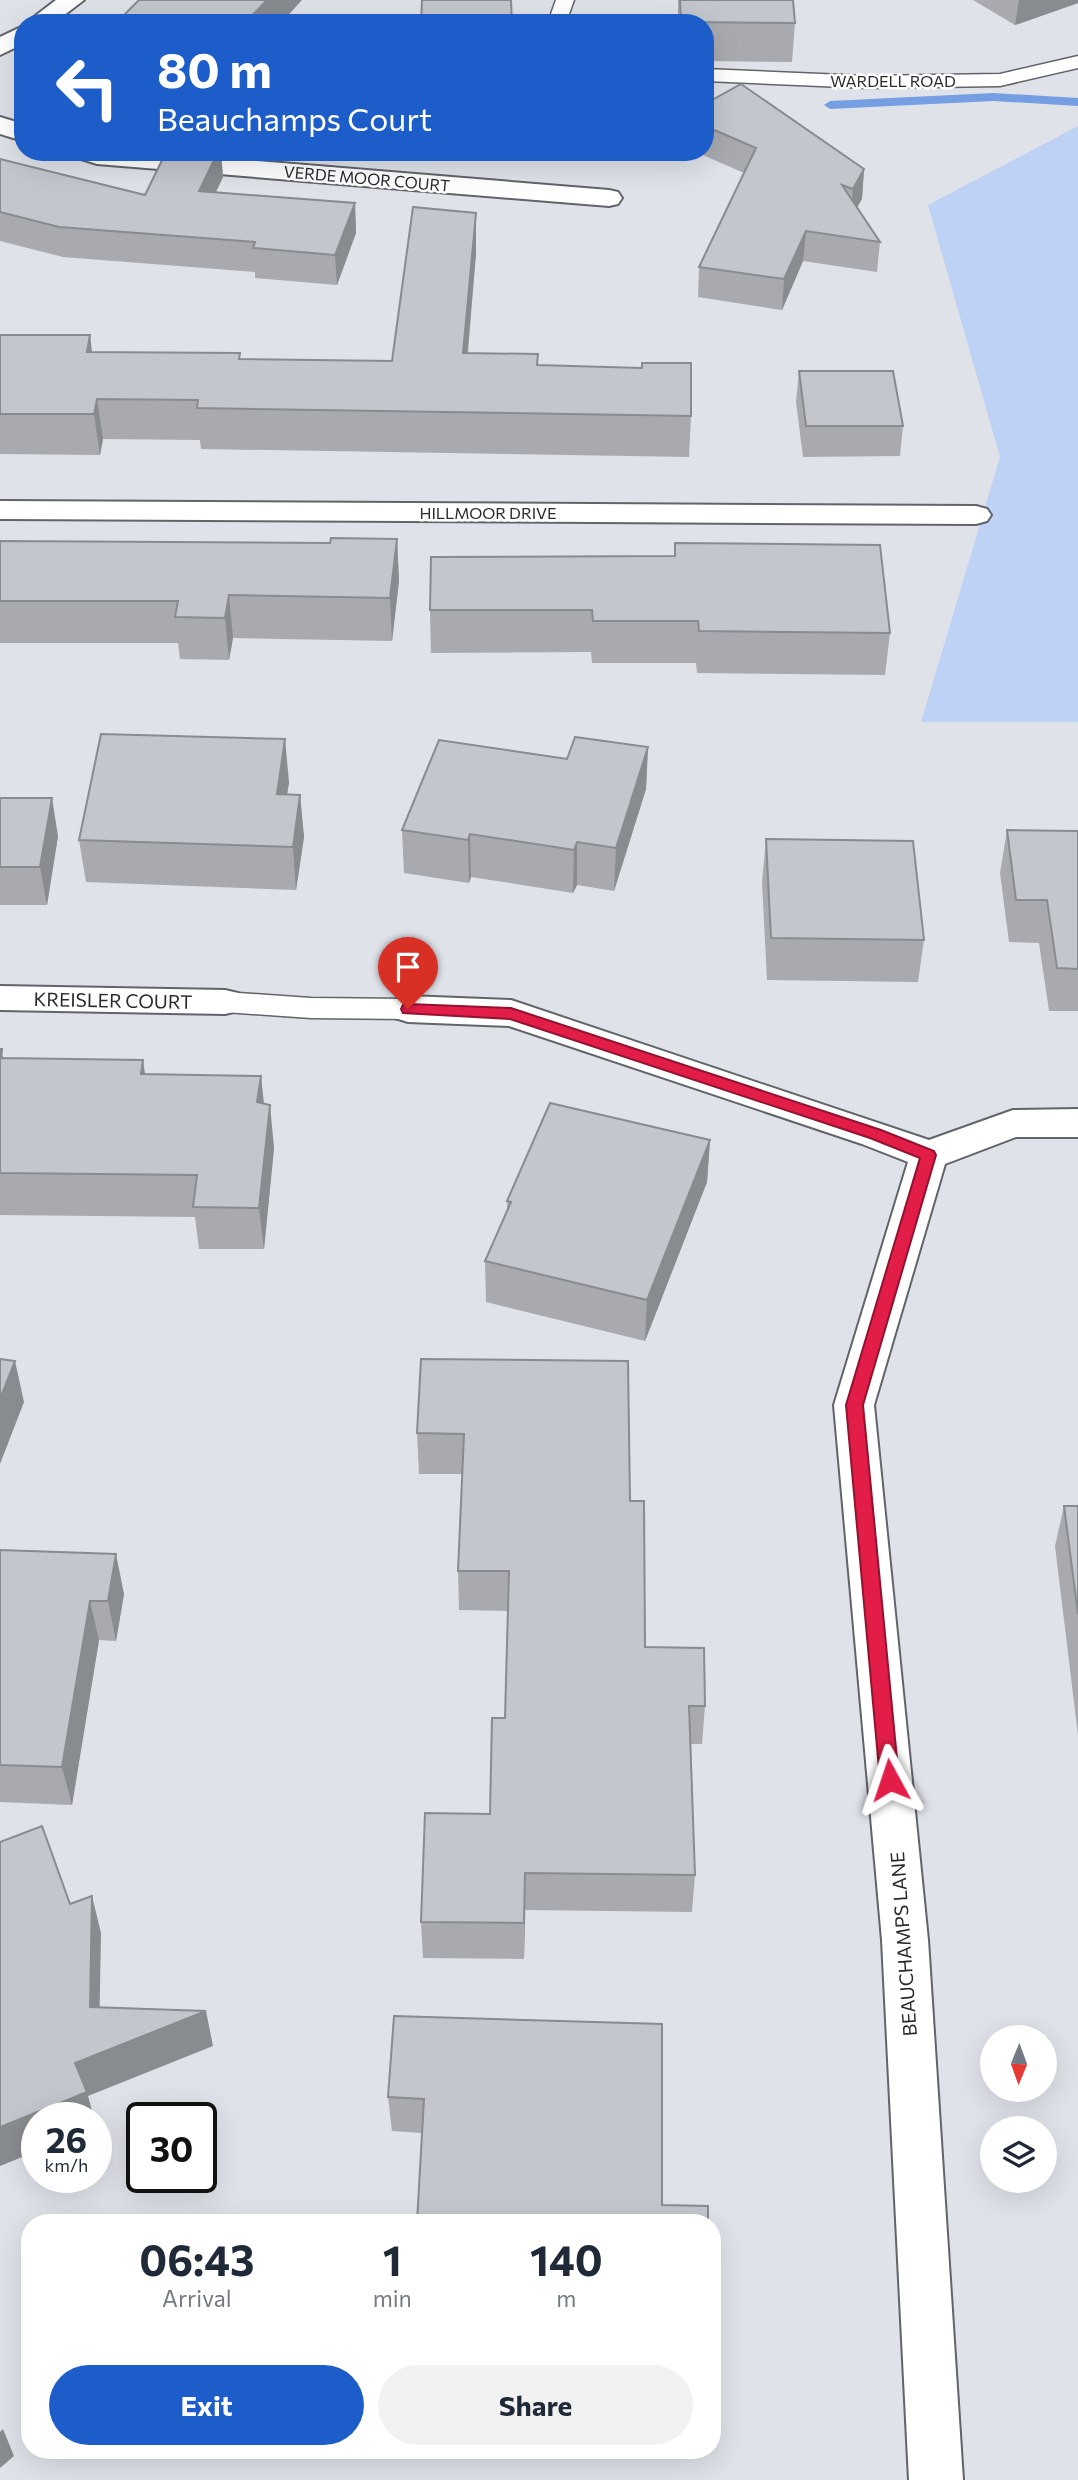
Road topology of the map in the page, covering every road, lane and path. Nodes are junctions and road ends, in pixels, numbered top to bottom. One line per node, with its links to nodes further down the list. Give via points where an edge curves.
1 (72, 0): 2 (street)
2 (51, 14)
3 (1078, 62): 4 (lane, WARDELL ROAD, via 1000,80 867,82)
4 (714, 75)
5 (158, 161): 6 (street, VERDE MOOR COURT)
6 (609, 198)
7 (0, 509): 8 (street, HILLMOOR DRIVE)
8 (976, 515)
9 (0, 998): 10 (street, KREISLER COURT)
10 (225, 1002): 11 (lane)
11 (408, 1009): 13 (street, via 511,1013)
12 (1078, 1123): 13 (street, via 1013,1124)
13 (929, 1155): 14 (street, BEAUCHAMPS LANE, via 854,1405 905,1940)
14 (936, 2480)

